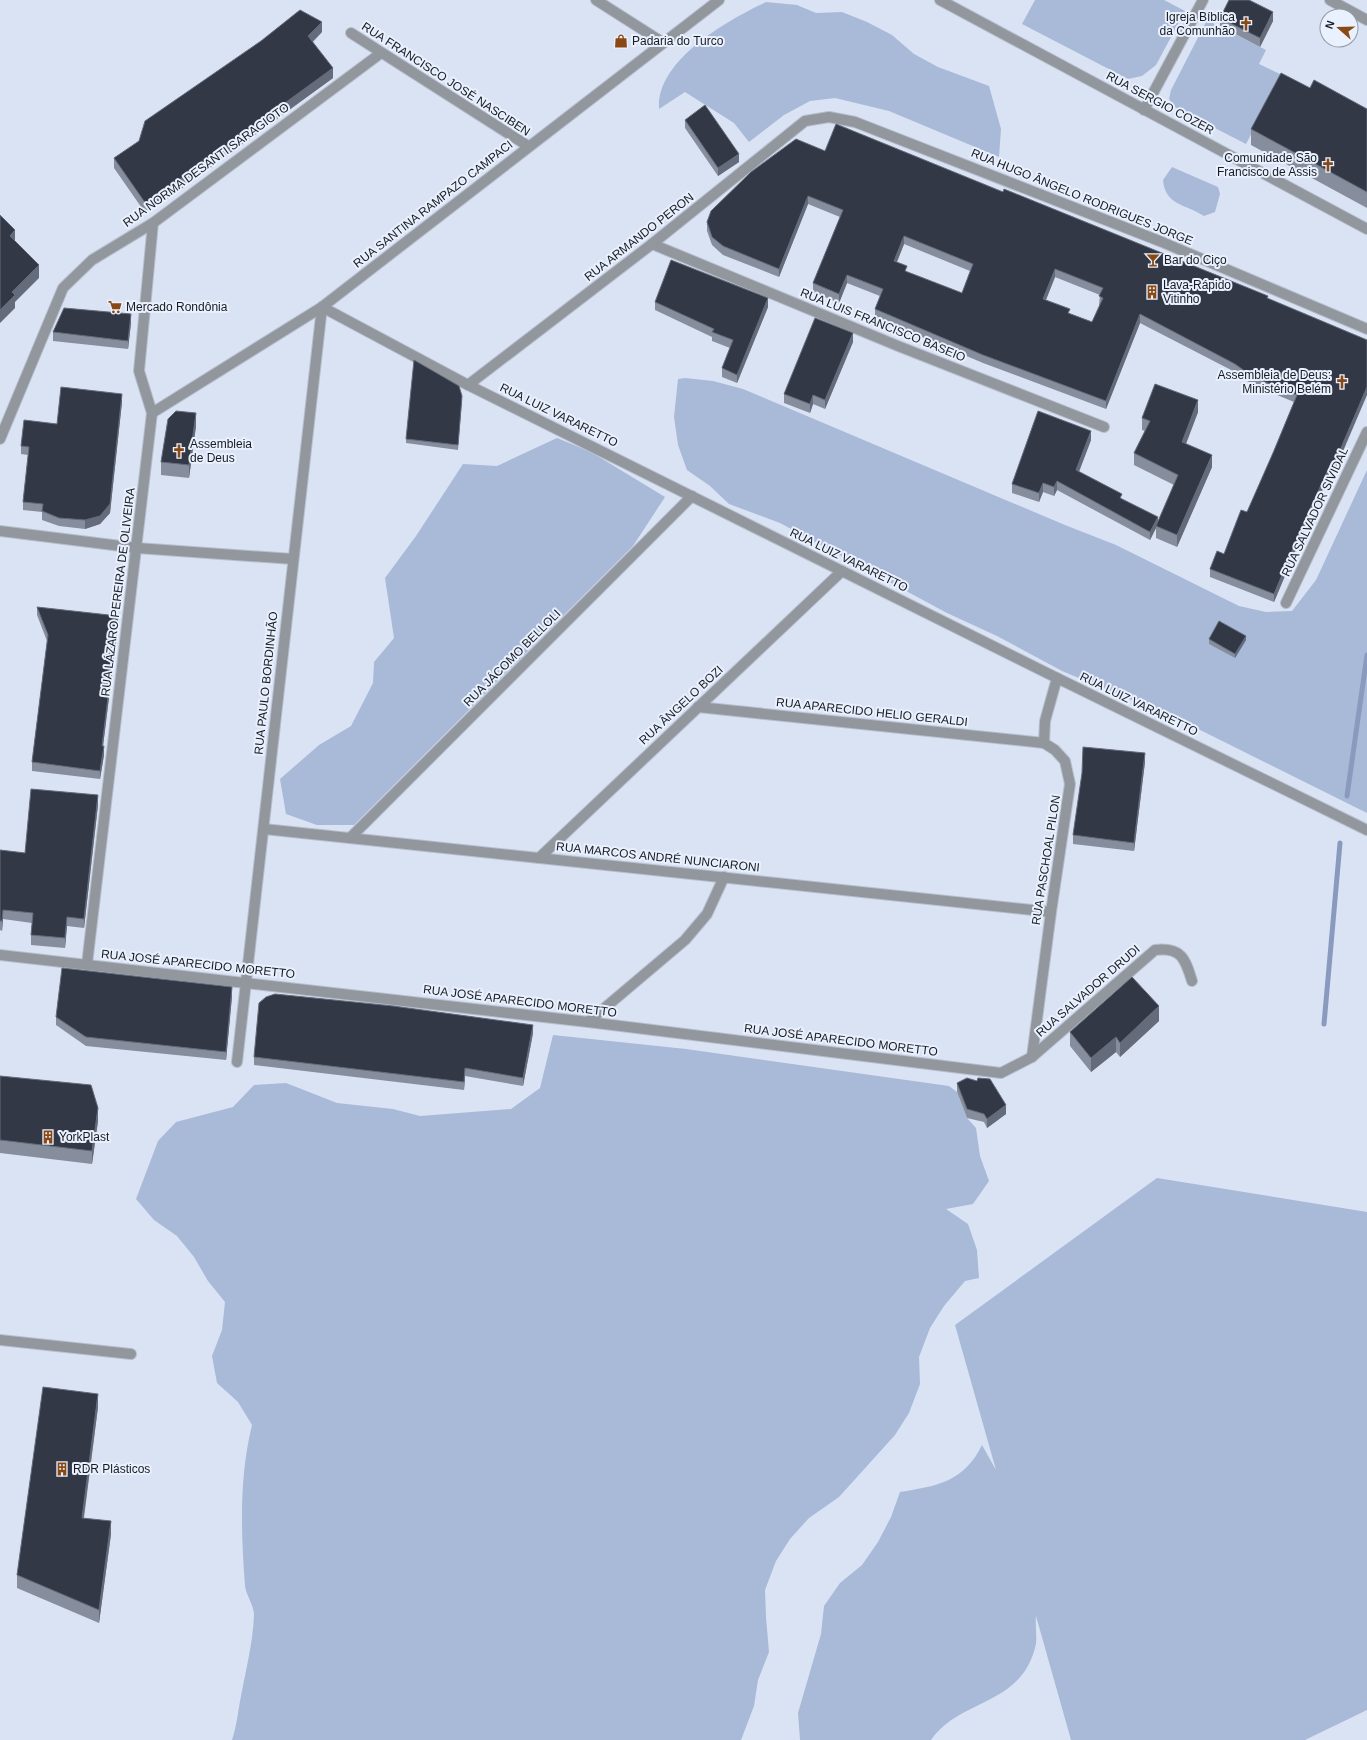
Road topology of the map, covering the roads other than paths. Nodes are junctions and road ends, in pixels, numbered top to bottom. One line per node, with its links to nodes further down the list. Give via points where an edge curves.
1 (596, 0): 8 (street)
2 (718, 0): 8 (street, RUA SANTINA RAMPAZO CAMPACI)
3 (940, 0): 10 (street, RUA SERGIO COZER)
4 (1203, 0): 10 (street)
5 (1330, 0): 6 (street)
6 (1367, 20)
7 (351, 33): 9 (street, RUA FRANCISCO JOSÉ NASCIBEN)
8 (662, 42): 12 (street, RUA SANTINA RAMPAZO CAMPACI)
9 (381, 53): 12 (street, RUA FRANCISCO JOSÉ NASCIBEN); 13 (street, RUA NORMA DESANTI SARAGIOTO)
10 (1144, 110): 14 (street, RUA SERGIO COZER)
11 (829, 117): 15 (street, RUA ARMANDO PERON, via 805,121); 17 (street, RUA HUGO ÂNGELO RODRIGUES JORGE, via 855,122 1162,242)
12 (528, 146): 16 (street, RUA SANTINA RAMPAZO CAMPACI)
13 (153, 223): 19 (street, RUA LÁZARO PEREIRA DE OLIVEIRA, via 139,370); 22 (street, RUA NORMA DESANTI SARAGIOTO, via 92,260 63,288)
14 (1367, 229)
15 (652, 244): 18 (street, RUA ARMANDO PERON); 20 (street, RUA LUIS FRANCISCO BASEIO, via 898,346)
16 (322, 307): 18 (street, RUA LUIZ VARARETTO); 19 (street, RUA SANTINA RAMPAZO CAMPACI); 26 (street, RUA PAULO BORDINHÃO)
17 (1367, 329)
18 (468, 385): 23 (street, RUA LUIZ VARARETTO)
19 (152, 412): 25 (street, RUA LÁZARO PEREIRA DE OLIVEIRA)
20 (1104, 427)
21 (1367, 432): 28 (street, RUA SALVADOR SIVIDAL)
22 (0, 439)
23 (692, 496): 27 (street, RUA LUIZ VARARETTO); 34 (street, RUA JÁCOMO BELLOLI)
24 (0, 531): 25 (street)
25 (137, 548): 26 (street); 39 (street, RUA LÁZARO PEREIRA DE OLIVEIRA)
26 (293, 559): 32 (street, RUA PAULO BORDINHÃO)
27 (842, 571): 29 (street, RUA LUIZ VARARETTO); 30 (street, RUA ÂNGELO BOZI)
28 (1286, 603)
29 (1057, 678): 31 (street, via 1045,721); 33 (street, RUA LUIZ VARARETTO)
30 (698, 707): 31 (street, RUA APARECIDO HELIO GERALDI); 35 (street, RUA ÂNGELO BOZI)
31 (1044, 743): 37 (street, RUA PASCHOAL PILON, via 1065,761 1070,784)
32 (264, 829): 34 (street, RUA MARCOS ANDRÉ NUNCIARONI); 41 (street, RUA PAULO BORDINHÃO)
33 (1367, 830)
34 (350, 838): 35 (street, RUA MARCOS ANDRÉ NUNCIARONI)
35 (539, 858): 36 (street, RUA MARCOS ANDRÉ NUNCIARONI)
36 (724, 877): 37 (street, RUA MARCOS ANDRÉ NUNCIARONI); 42 (street, via 707,914 685,940)
37 (1051, 912): 43 (street, RUA PASCHOAL PILON)
38 (0, 955): 39 (street, RUA JOSÉ APARECIDO MORETTO)
39 (87, 964): 41 (street, RUA JOSÉ APARECIDO MORETTO)
40 (1192, 981): 43 (street, RUA SALVADOR DRUDI, via 1187,966 1179,954 1168,949 1155,950)
41 (247, 983): 42 (street, RUA JOSÉ APARECIDO MORETTO); 44 (street, RUA PAULO BORDINHÃO)
42 (588, 1022): 43 (street, RUA JOSÉ APARECIDO MORETTO, via 1002,1073)
43 (1032, 1057)
44 (237, 1062)
45 (0, 1340): 46 (street)
46 (131, 1354)

